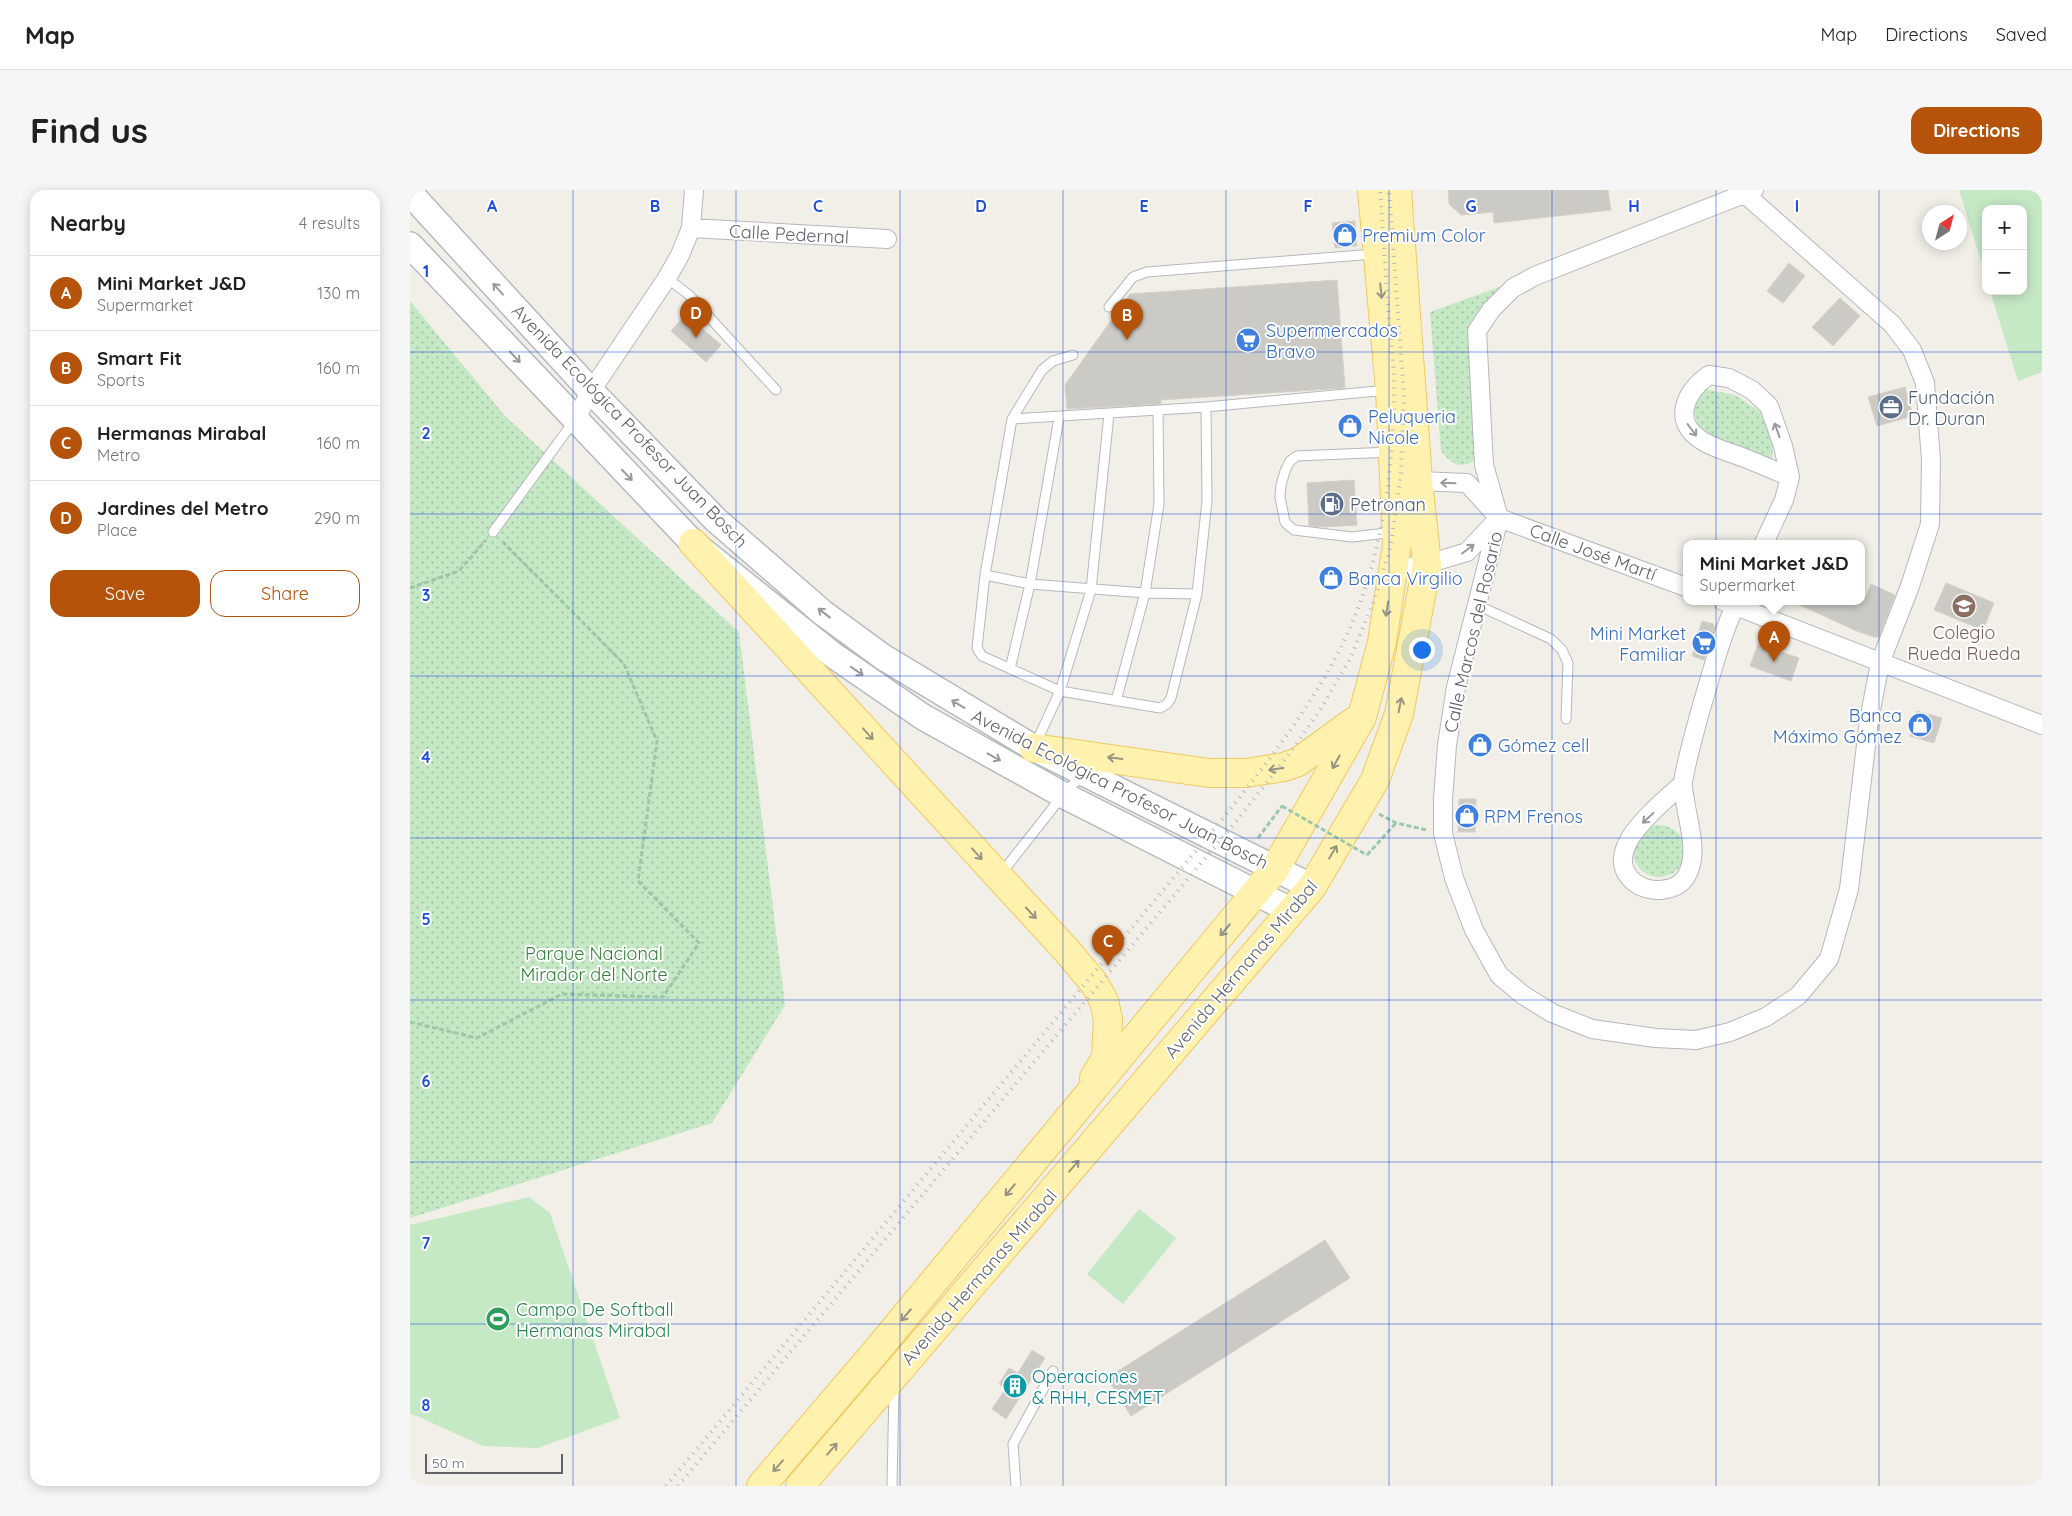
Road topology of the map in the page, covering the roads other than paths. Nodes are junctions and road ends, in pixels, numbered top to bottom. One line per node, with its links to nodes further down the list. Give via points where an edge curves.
1 (694, 190): 6 (street)
2 (1372, 190): 9 (main road, Avenida Hermanas Mirabal)
3 (1397, 190): 24 (main road, Avenida Hermanas Mirabal)
4 (1750, 192): 25 (street, via 1535,276 1513,288 1491,310 1477,331 1484,465); 41 (street, Calle Marcos del Rosario, via 1892,324 1912,350 1925,383 1931,460 1930,524)
5 (410, 193): 15 (street, Avenida Ecológica Profesor Juan Bosch, one-way to 5)
6 (691, 228): 7 (street, Calle Pedernal); 10 (street)
7 (888, 238)
8 (410, 245): 21 (street, Avenida Ecológica Profesor Juan Bosch, one-way to 21)
9 (1377, 254): 11 (lane, via 1147,272 1133,277); 14 (main road, Avenida Hermanas Mirabal, one-way to 14)
10 (667, 278): 13 (lane, via 689,295); 15 (street)
11 (1109, 307)
12 (1073, 356): 20 (lane, via 1054,361 1042,370)
13 (776, 390)
14 (1390, 390): 16 (lane); 22 (main road, Avenida Hermanas Mirabal)
15 (591, 391): 21 (street); 48 (street, Avenida Ecológica Profesor Juan Bosch, one-way to 15, via 883,657 823,613 716,520)
16 (1206, 407): 17 (lane); 37 (lane, via 1207,501)
17 (1158, 410): 18 (lane); 36 (lane, via 1159,504)
18 (1109, 414): 19 (lane); 35 (lane)
19 (1059, 418): 20 (lane); 33 (lane)
20 (1012, 419): 32 (lane)
21 (575, 420): 26 (lane); 29 (street, Avenida Ecológica Profesor Juan Bosch, one-way to 29)
22 (1394, 452): 24 (main road, Avenida Hermanas Mirabal); 27 (lane, via 1297,456 1285,471 1280,497 1285,522 1294,530 1352,537)
23 (1790, 478): 23 (street, one-way to 23, via 1769,406 1752,390 1730,378 1709,375 1697,383 1688,395 1684,410 1688,427 1700,439); 28 (street, via 1784,500)
24 (1406, 485): 25 (street, one-way to 24, via 1467,484); 27 (main road, Avenida Hermanas Mirabal); 30 (main road, Avenida Hermanas Mirabal)
25 (1499, 518): 30 (street, one-way to 25, via 1467,552); 34 (street, Calle José Martí); 38 (street, Calle Marcos del Rosario)
26 (494, 532)
27 (1397, 532): 31 (main road, Avenida Hermanas Mirabal)
28 (1765, 540)
29 (693, 543): 51 (street, Avenida Ecológica Profesor Juan Bosch, one-way to 51, via 833,655 923,717); 53 (main road, one-way to 53)
30 (1427, 564): 31 (street); 54 (main road, Avenida Hermanas Mirabal, one-way to 30, via 1375,780 1399,714)
31 (1393, 570): 45 (main road, Avenida Hermanas Mirabal, one-way to 45, via 1382,642)
32 (985, 575): 33 (lane); 42 (lane, via 977,648 982,656)
33 (1030, 584): 35 (lane); 42 (lane)
34 (1683, 586)
35 (1090, 590): 36 (lane); 43 (lane)
36 (1145, 593): 37 (lane); 44 (lane)
37 (1197, 594): 44 (lane, via 1167,704 1160,708)
38 (1477, 604): 41 (street, Calle Marcos del Rosario, via 1456,687 1447,745 1443,833 1454,878 1474,930 1499,975 1552,1013 1592,1029 1622,1034 1696,1040 1730,1032 1766,1017 1798,996 1830,959 1849,889 1868,720); 46 (lane, via 1551,639 1562,650 1568,662)
39 (1731, 605): 50 (street)
40 (1739, 605): 41 (street)
41 (1880, 663): 47 (street)
42 (1010, 669): 43 (lane)
43 (1060, 691): 44 (lane); 48 (lane)
44 (1116, 701)
45 (1362, 717): 48 (main road, one-way to 48, via 1298,762 1284,768 1246,773 1209,772); 52 (main road, Avenida Hermanas Mirabal, one-way to 52)
46 (1566, 719)
47 (2042, 725)
48 (1034, 748): 49 (street, Avenida Ecológica Profesor Juan Bosch)
49 (1084, 773): 51 (lane); 52 (street, Avenida Ecológica Profesor Juan Bosch)
50 (1682, 784): 50 (street, one-way to 50, via 1642,823 1623,852 1622,864 1629,878 1637,884 1654,890 1669,889 1680,884 1687,875 1692,852)
51 (1063, 795): 53 (lane); 55 (street, Avenida Ecológica Profesor Juan Bosch)
52 (1275, 869): 54 (street, Avenida Ecológica Profesor Juan Bosch); 55 (main road, Avenida Hermanas Mirabal)
53 (998, 877): 57 (main road, one-way to 57, via 1068,952 1094,983 1104,1001 1108,1019 1106,1058)
54 (1312, 887): 56 (main road, Avenida Hermanas Mirabal)
55 (1256, 893): 56 (street, Avenida Ecológica Profesor Juan Bosch); 57 (main road, Avenida Hermanas Mirabal, one-way to 57)
56 (1292, 911): 58 (main road, Avenida Hermanas Mirabal, one-way to 56)
57 (1070, 1118): 58 (main road, Avenida Hermanas Mirabal, one-way to 58)
58 (884, 1365): 60 (main road, Avenida Hermanas Mirabal, one-way to 60); 61 (main road, Avenida Hermanas Mirabal, one-way to 58); 62 (lane)
59 (1054, 1370): 63 (lane, via 1013,1444)
60 (761, 1486)
61 (800, 1486)
62 (892, 1486)
63 (1016, 1486)

